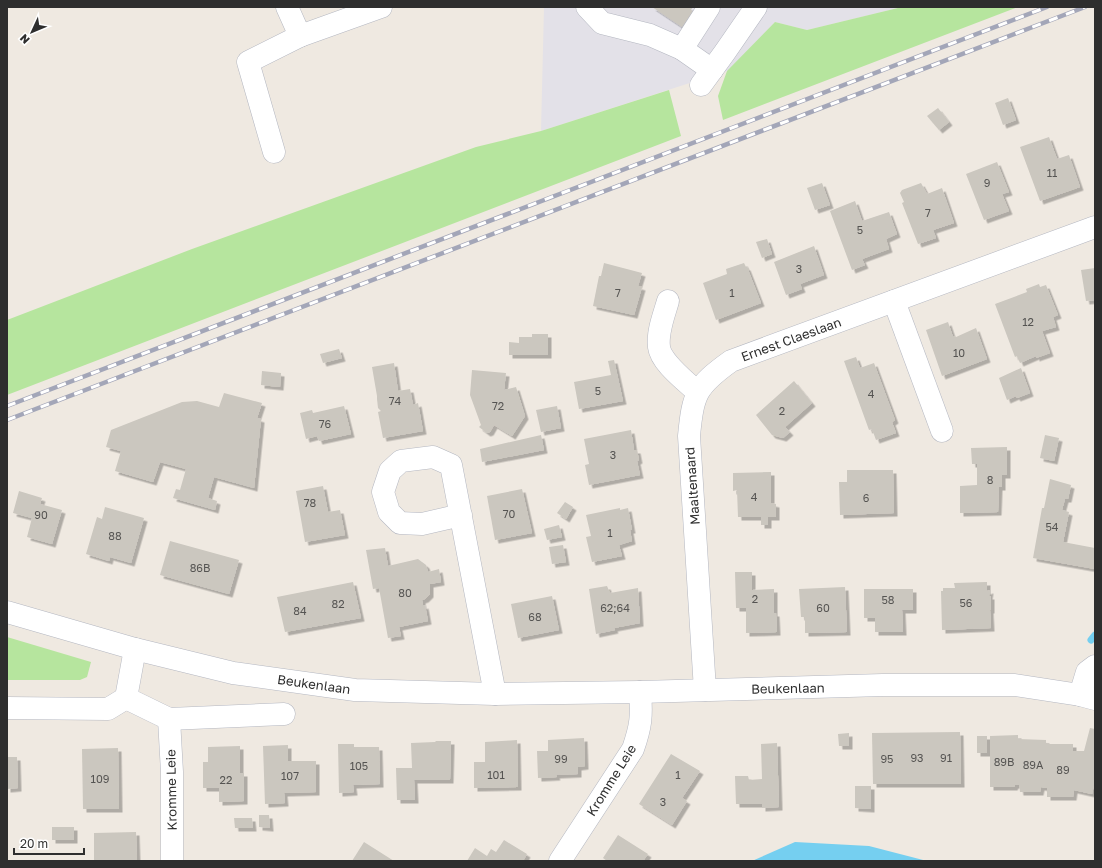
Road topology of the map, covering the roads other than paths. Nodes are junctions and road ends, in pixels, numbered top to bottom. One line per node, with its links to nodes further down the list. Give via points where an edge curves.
1 (287, 7): 6 (street)
2 (381, 7): 6 (street)
3 (587, 7): 7 (street, via 602,23 650,35)
4 (709, 7): 7 (street)
5 (756, 7): 7 (street, via 706,78)
6 (300, 36): 8 (street, via 248,62)
7 (682, 49)
8 (274, 152)
9 (1095, 227): 11 (street, Ernest Claeslaan)
10 (668, 301): 12 (street, via 659,332 658,348 665,362)
11 (894, 301): 12 (street, Ernest Claeslaan, via 731,361 712,375); 13 (street)
12 (697, 392): 18 (street, Maaltenaard, via 691,410 689,436)
13 (942, 431)
14 (461, 515): 20 (street)
15 (7, 612): 16 (street, Beukenlaan)
16 (135, 649): 20 (street, Beukenlaan, via 233,673 355,690); 22 (street)
17 (1095, 666): 21 (street, Beukenlaan, via 1088,672)
18 (705, 690): 19 (street, Beukenlaan); 21 (street, Beukenlaan, via 1015,684)
19 (640, 692): 20 (street, Beukenlaan); 27 (street, Kromme Leie, via 640,729 633,749)
20 (495, 694)
21 (1088, 697)
22 (126, 698): 23 (street, via 108,708); 25 (street)
23 (7, 708)
24 (284, 714): 25 (street)
25 (169, 719): 26 (street, Kromme Leie)
26 (172, 861)
27 (560, 861)

